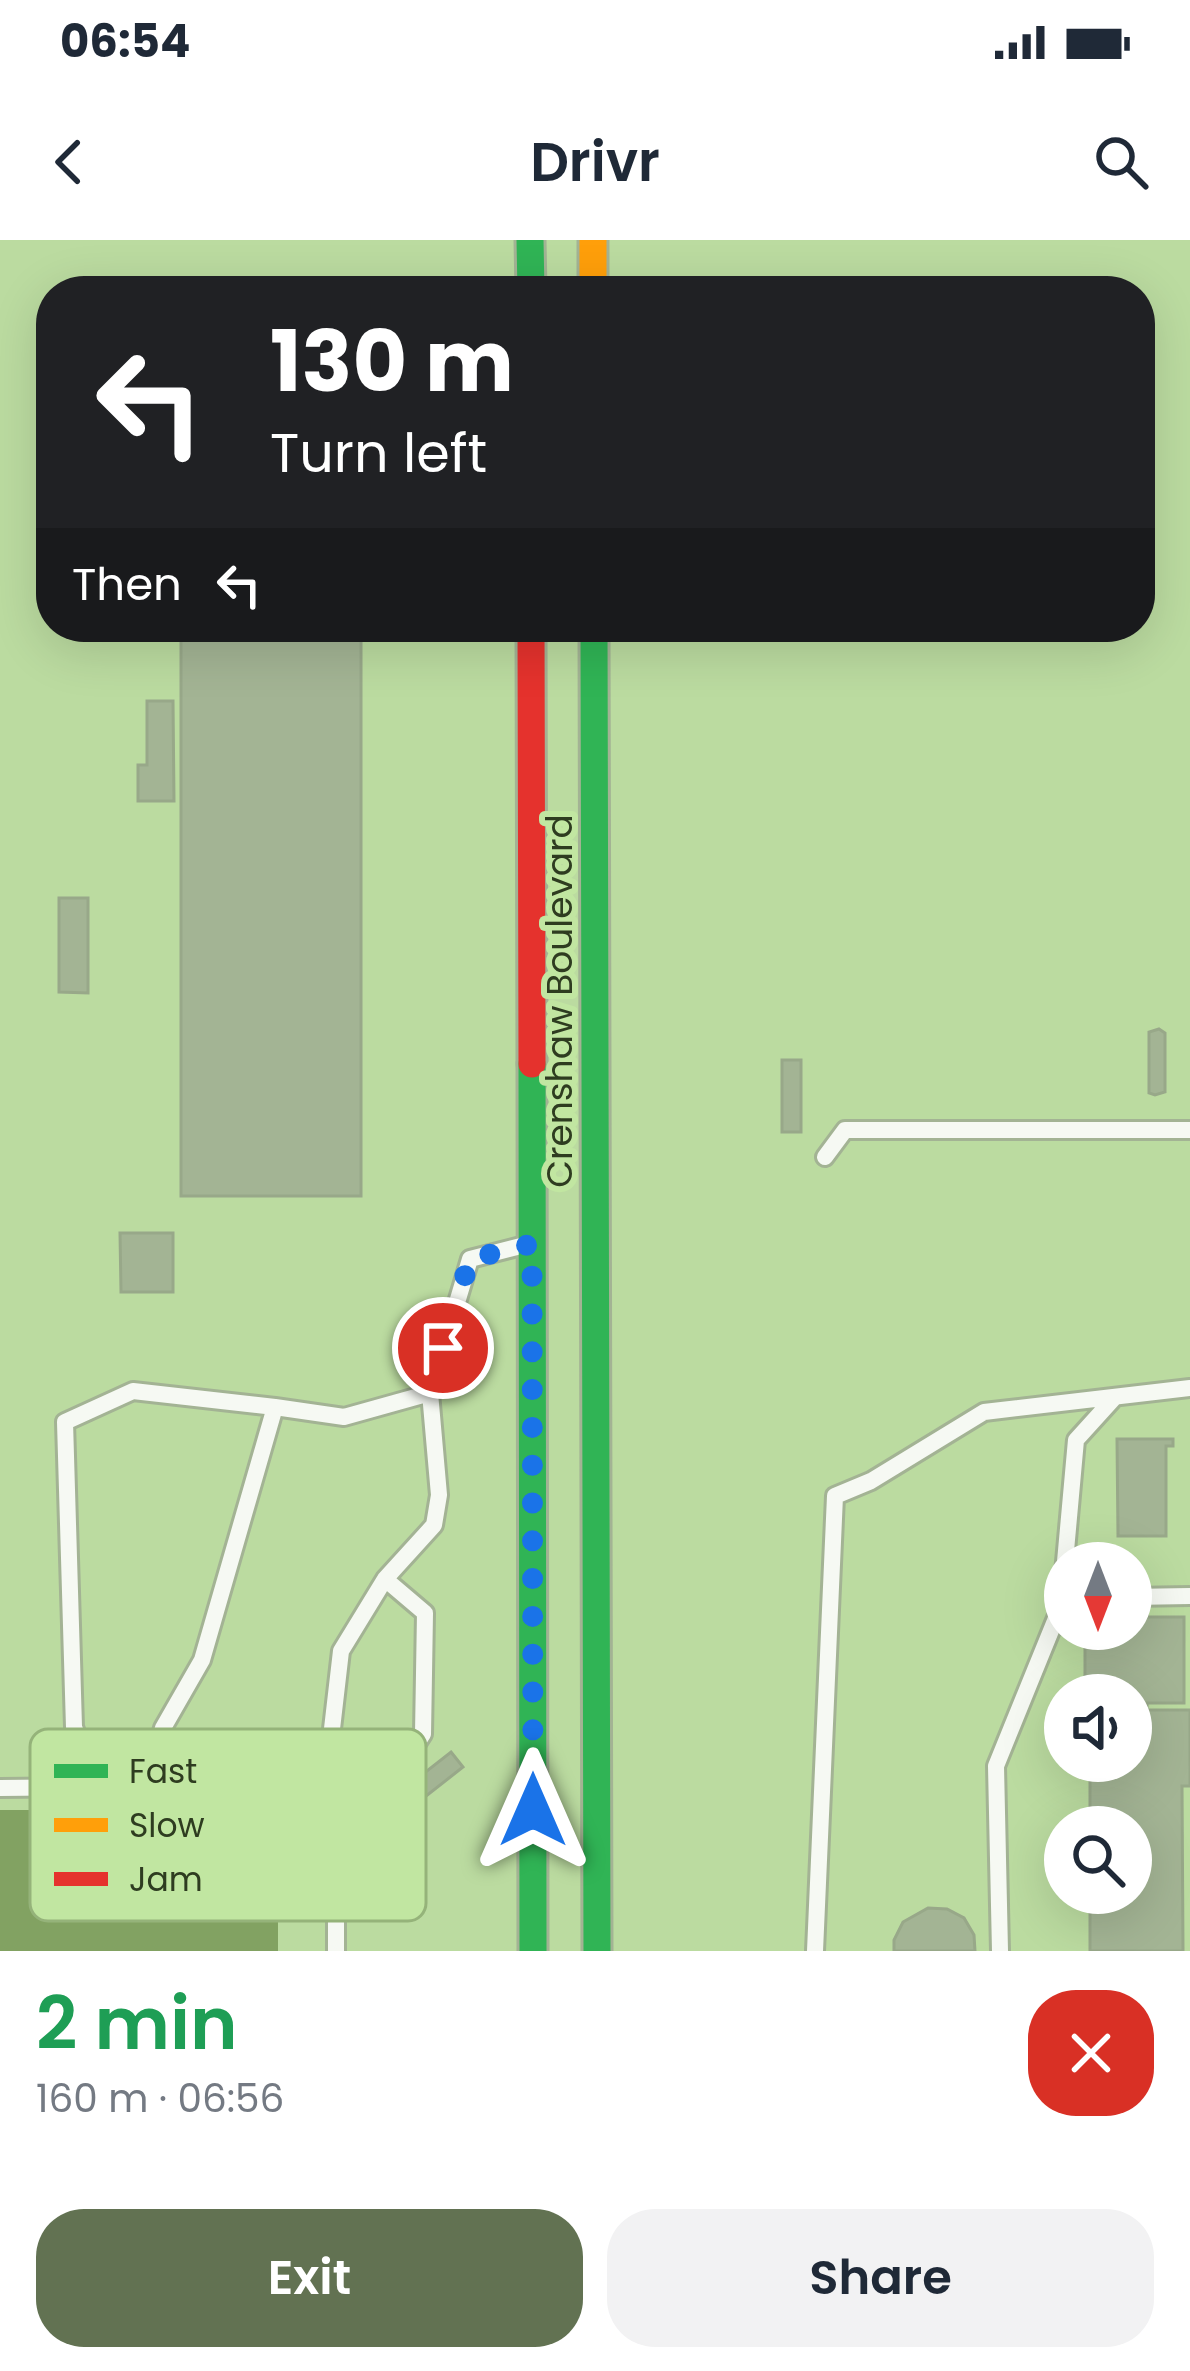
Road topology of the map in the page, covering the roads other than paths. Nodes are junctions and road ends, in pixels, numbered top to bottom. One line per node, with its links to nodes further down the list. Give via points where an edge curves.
1 (530, 240): 3 (main road)
2 (593, 240): 4 (main road)
3 (530, 276)
4 (593, 276)
5 (531, 642): 9 (main road, Crenshaw Boulevard)
6 (594, 642): 28 (main road, Crenshaw Boulevard)
7 (1190, 1130): 8 (lane, via 845,1130)
8 (826, 1157)
9 (532, 1244): 11 (lane, via 470,1259); 27 (main road, Crenshaw Boulevard)
10 (1190, 1388): 12 (lane)
11 (430, 1393): 13 (lane, via 344,1417); 15 (lane, via 434,1525)
12 (1114, 1397): 14 (lane, via 1076,1439); 29 (lane, via 984,1412 835,1496)
13 (275, 1407): 19 (lane, via 133,1391 65,1422); 20 (lane, via 202,1660)
14 (1068, 1542)
15 (385, 1579): 21 (lane, via 341,1651); 22 (lane, via 424,1613)
16 (1190, 1597): 17 (lane)
17 (1152, 1598)
18 (1044, 1645): 30 (lane, via 995,1766)
19 (75, 1729)
20 (162, 1729)
21 (332, 1729)
22 (423, 1729)
23 (30, 1787): 24 (lane)
24 (0, 1788)
25 (335, 1921): 26 (lane)
26 (336, 1951)
27 (533, 1951)
28 (597, 1951)
29 (815, 1951)
30 (1000, 1951)

